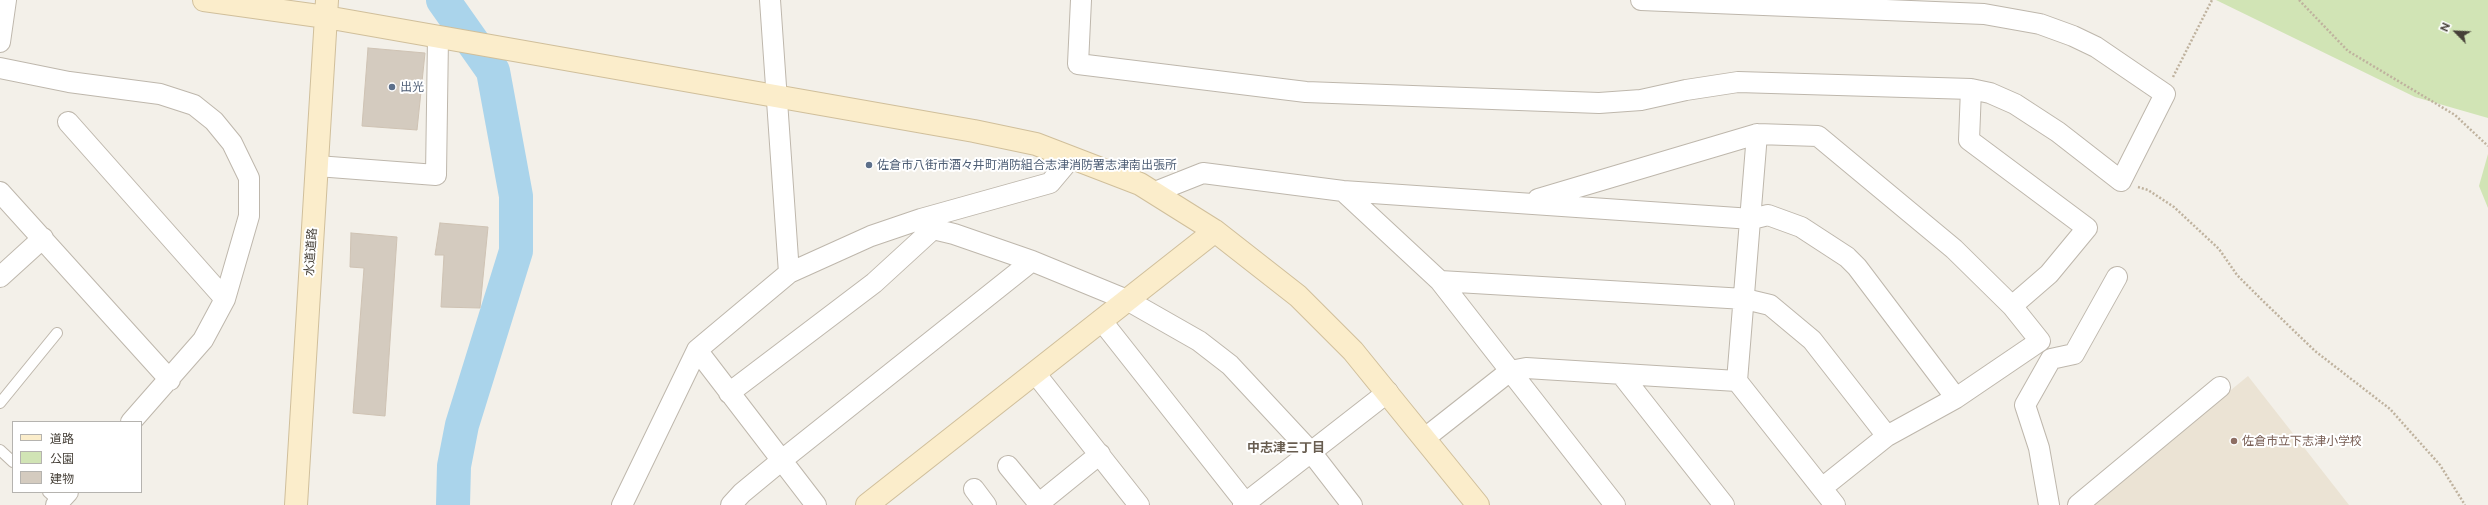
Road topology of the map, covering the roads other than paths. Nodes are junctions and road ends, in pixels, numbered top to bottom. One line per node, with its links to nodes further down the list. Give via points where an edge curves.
1 (6, 0): 8 (street)
2 (204, 0): 6 (street)
3 (770, 0): 11 (street)
4 (1081, 0): 10 (street, via 1078,64 1306,92 1599,103 1641,100 1738,82)
5 (1641, 0): 10 (street, via 1984,14 2040,24 2096,47 2165,94 2121,181 2058,132 2014,104 1990,93)
6 (327, 9): 7 (street); 15 (street, 水道道路)
7 (438, 37): 11 (street); 15 (street, via 436,175)
8 (0, 42)
9 (0, 68): 29 (street, via 69,82 160,94 194,105 214,121 232,143 249,178 249,216)
10 (1971, 89): 32 (street, via 1969,140 2087,228 2049,274)
11 (778, 96): 14 (street, via 1036,144); 25 (street)
12 (68, 122): 29 (street)
13 (1757, 134): 19 (street); 20 (street); 32 (street, via 1818,136 1954,249)
14 (1071, 158): 18 (street); 21 (street, via 1050,183)
15 (317, 166): 60 (street, 水道道路)
16 (1343, 191): 18 (street, via 1203,173); 19 (street); 28 (street)
17 (0, 192): 23 (street)
18 (1155, 192): 22 (street)
19 (1528, 202): 20 (street)
20 (1752, 219): 30 (street); 46 (street, via 1768,215 1786,221 1817,236 1847,257)
21 (927, 224): 24 (street); 25 (street, via 871,236); 45 (street, via 874,283)
22 (1215, 231): 31 (street); 44 (street, via 1298,296 1353,351)
23 (42, 238): 26 (street); 41 (street)
24 (1032, 261): 31 (street); 54 (street)
25 (789, 273): 36 (street)
26 (0, 277)
27 (2117, 277): 37 (street, via 2074,354)
28 (1440, 281): 30 (street); 38 (street)
29 (224, 299): 41 (street, via 202,340)
30 (1745, 299): 42 (street); 49 (street, via 1770,305 1812,340)
31 (1128, 300): 33 (street); 52 (street, via 1199,341 1230,365)
32 (2012, 306): 35 (street)
33 (1101, 320): 39 (street); 59 (street)
34 (57, 333): 47 (lane)
35 (2040, 341): 37 (street); 46 (street)
36 (697, 350): 45 (street); 61 (street)
37 (2051, 359): 73 (street, via 2025,405 2039,448)
38 (1510, 371): 40 (street, via 1526,368); 50 (street); 70 (street)
39 (1035, 373): 53 (street); 64 (street)
40 (1621, 374): 42 (street); 71 (street)
41 (170, 380): 48 (street)
42 (1737, 381): 57 (street)
43 (2220, 387): 74 (street)
44 (1388, 392): 50 (street); 52 (street)
45 (729, 393): 54 (street)
46 (1956, 398): 49 (street)
47 (0, 404)
48 (132, 421)
49 (1887, 436): 57 (street)
50 (1425, 438): 69 (street)
51 (0, 450): 55 (lane)
52 (1311, 452): 59 (street); 68 (street)
53 (1100, 454): 66 (street); 67 (street)
54 (782, 460): 62 (street); 63 (street)
55 (12, 461)
56 (1008, 466): 66 (street)
57 (1822, 488): 72 (street)
58 (974, 489): 65 (street)
59 (1245, 504)
60 (296, 505)
61 (622, 505)
62 (731, 505)
63 (816, 505)
64 (867, 505)
65 (986, 505)
66 (1039, 505)
67 (1139, 505)
68 (1352, 505)
69 (1478, 505)
70 (1615, 505)
71 (1724, 505)
72 (1835, 505)
73 (2049, 505)
74 (2078, 505)

